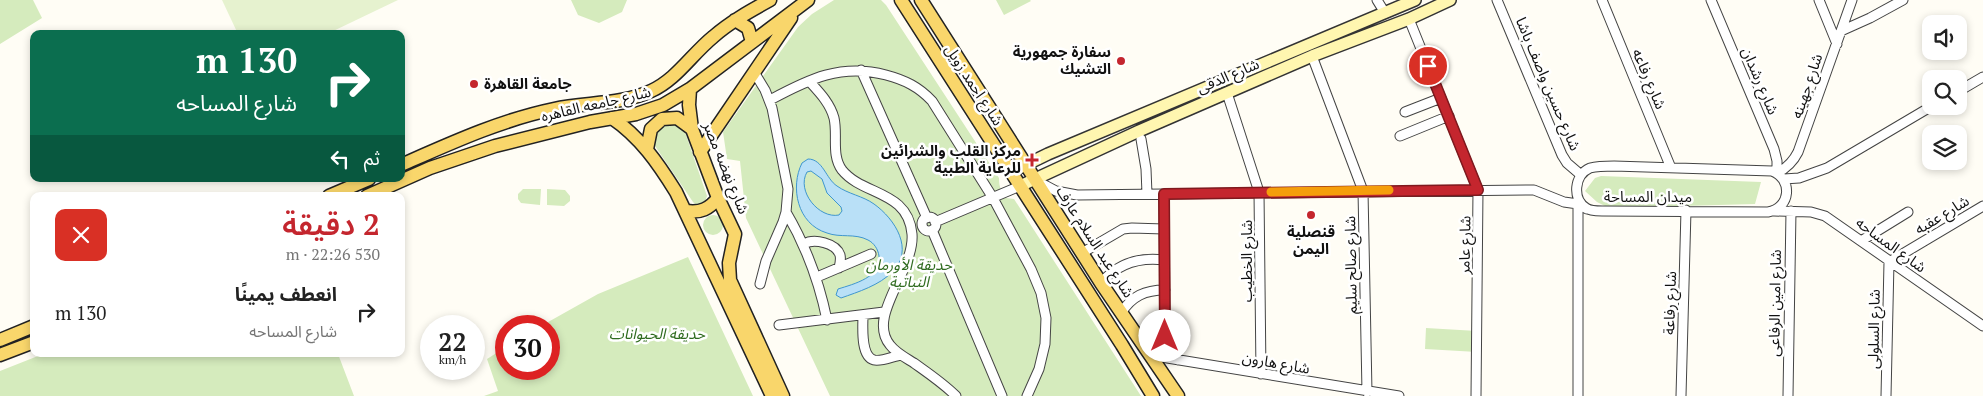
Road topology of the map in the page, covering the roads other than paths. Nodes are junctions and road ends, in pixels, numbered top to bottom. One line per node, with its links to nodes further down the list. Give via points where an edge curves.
1 (770, 0): 16 (main road, شارع جامعه القاهره)
2 (901, 0): 42 (main road, شارع احمد زويل)
3 (922, 0): 40 (main road, شارع احمد زويل)
4 (1377, 0): 14 (street)
5 (1415, 0): 14 (main road, شارع الدقى)
6 (1450, 0): 15 (main road, شارع الدقى)
7 (1497, 0): 43 (street, شارع حسين واصف باشا, via 1562,155)
8 (1602, 0): 41 (street, شارع رفاعه)
9 (1711, 0): 44 (street, شارع رشدان, via 1774,149)
10 (1819, 0): 19 (street)
11 (1852, 0): 17 (street, شارع جهينه)
12 (1903, 0): 17 (street)
13 (803, 4): 18 (main road, شارع جامعه القاهره); 22 (main road)
14 (1385, 12): 40 (main road, شارع الدقى)
15 (1409, 19): 20 (main road, شارع الدقى); 28 (street, شارع عامر)
16 (735, 20): 18 (main road, via 748,28); 39 (main road, شارع جامعه القاهره, via 702,46 674,76 652,91 532,114 466,136)
17 (1841, 31): 19 (street, شارع جهينه)
18 (752, 42): 26 (main road, شارع جامعه القاهره)
19 (1837, 44): 44 (street, شارع جهينه, via 1798,152)
20 (1312, 56): 27 (main road, شارع الدقى); 51 (street, شارع صالح سليم)
21 (861, 70): 24 (street, via 834,72); 58 (street, via 897,78 925,94 939,110); 68 (street)
22 (754, 72): 29 (street); 38 (main road)
23 (1983, 77): 25 (street)
24 (809, 81): 29 (street); 70 (street, via 832,112 841,168 854,180 895,202 909,222)
25 (1967, 86)
26 (690, 89): 33 (main road, شارع جامعه القاهره, via 652,110); 34 (main road, شارع نهضه مصر)
27 (1227, 93): 46 (main road, شارع الدقى); 54 (street, شارع الخطيب)
28 (1441, 98): 30 (street); 32 (street, شارع عامر)
29 (770, 100): 65 (street, via 786,178)
30 (1405, 112)
31 (1922, 112): 44 (street, ميدان المساحة, via 1827,168 1799,178)
32 (1449, 116): 35 (street); 50 (street, شارع عامر)
33 (612, 118): 37 (main road); 45 (main road, شارع جامعه القاهره, via 553,130 473,153)
34 (692, 130): 37 (main road, via 677,118 662,119 651,129); 38 (main road, شارع نهضه مصر)
35 (1400, 136)
36 (1140, 139): 55 (street)
37 (647, 149): 63 (main road)
38 (700, 152): 57 (main road, شارع نهضه مصر)
39 (405, 163)
40 (1026, 165): 42 (main road, شارع الدقى); 46 (main road, شارع احمد زويل)
41 (1671, 168): 43 (street, ميدان المساحة, via 1599,167); 44 (street, ميدان المساحة, via 1764,170)
42 (1011, 172): 49 (main road, شارع احمد زويل)
43 (1581, 175): 61 (street, ميدان المساحة, via 1577,193)
44 (1781, 176): 64 (street, via 1787,188 1786,198)
45 (405, 179)
46 (1035, 179): 49 (main road, شارع الدقى); 55 (street, via 1050,189 1070,195); 73 (main road, شارع عبد السلام عارف)
47 (362, 182): 52 (main road)
48 (399, 182): 53 (main road, شارع جامعه القاهره)
49 (1020, 186): 58 (street); 95 (main road)
50 (1478, 190): 51 (street); 59 (street, via 1534,190); 106 (street, شارع عامر)
51 (1363, 191): 54 (street); 97 (street, شارع صالح سليم)
52 (338, 192)
53 (376, 192)
54 (1259, 192): 56 (street); 96 (street, شارع الخطيب)
55 (1147, 194): 56 (street)
56 (1164, 194): 69 (street)
57 (718, 198): 63 (main road, via 704,210); 99 (main road, شارع نهضه مصر, via 735,234 729,263 730,280)
58 (993, 198): 68 (street); 102 (street, via 1036,281 1044,305 1045,344 1039,369)
59 (1578, 204): 61 (street); 107 (street)
60 (1983, 206): 76 (street, شارع عقبه)
61 (1587, 209): 62 (street, ميدان المساحة)
62 (1686, 210): 64 (street, ميدان المساحة); 108 (street, شارع رفاعة)
63 (686, 211): 98 (main road)
64 (1774, 211): 66 (street, شارع المساحه)
65 (786, 212): 72 (street); 80 (street)
66 (1791, 212): 71 (street, شارع المساحه, via 1825,216); 109 (street, شارع امين الرفاعى)
67 (1908, 212): 71 (street)
68 (929, 224): 70 (street); 101 (street)
69 (1164, 229): 73 (street, via 1123,230); 75 (street)
70 (912, 234): 82 (street, via 906,264)
71 (1861, 241): 76 (street, شارع المساحه)
72 (804, 244): 77 (street, via 817,241 835,249 840,256); 78 (street)
73 (1082, 253): 79 (main road, شارع عبد السلام عارف)
74 (871, 254): 77 (street)
75 (1164, 260): 79 (street, via 1145,259 1122,265); 81 (street)
76 (1889, 262): 87 (street, شارع المساحه); 110 (street, شارع السلولى)
77 (839, 268): 78 (street)
78 (817, 277): 85 (street)
79 (1101, 283): 83 (main road, شارع عبد السلام عارف)
80 (760, 284)
81 (1164, 290): 83 (street, via 1143,293 1128,301); 94 (street, via 1166,343)
82 (884, 312): 84 (street); 92 (street, via 885,338)
83 (1121, 312): 93 (main road, شارع عبد السلام عارف)
84 (863, 315): 85 (street); 92 (street, via 864,346 869,357 876,360)
85 (827, 320): 86 (street)
86 (779, 325)
87 (1983, 326)
88 (30, 328): 89 (main road)
89 (0, 340)
90 (30, 344): 91 (main road)
91 (0, 355)
92 (901, 355): 100 (street)
93 (1149, 355): 94 (street, شارع هارون); 95 (main road); 104 (main road, شارع عبد السلام عارف)
94 (1178, 360): 96 (street, شارع هارون)
95 (1135, 365): 103 (main road)
96 (1261, 374): 97 (street, شارع هارون)
97 (1367, 392): 105 (street, شارع هارون)
98 (772, 396)
99 (783, 396)
100 (956, 396)
101 (1002, 396)
102 (1027, 396)
103 (1153, 396)
104 (1178, 396)
105 (1399, 396)
106 (1476, 396)
107 (1578, 396)
108 (1681, 396)
109 (1788, 396)
110 (1886, 396)

